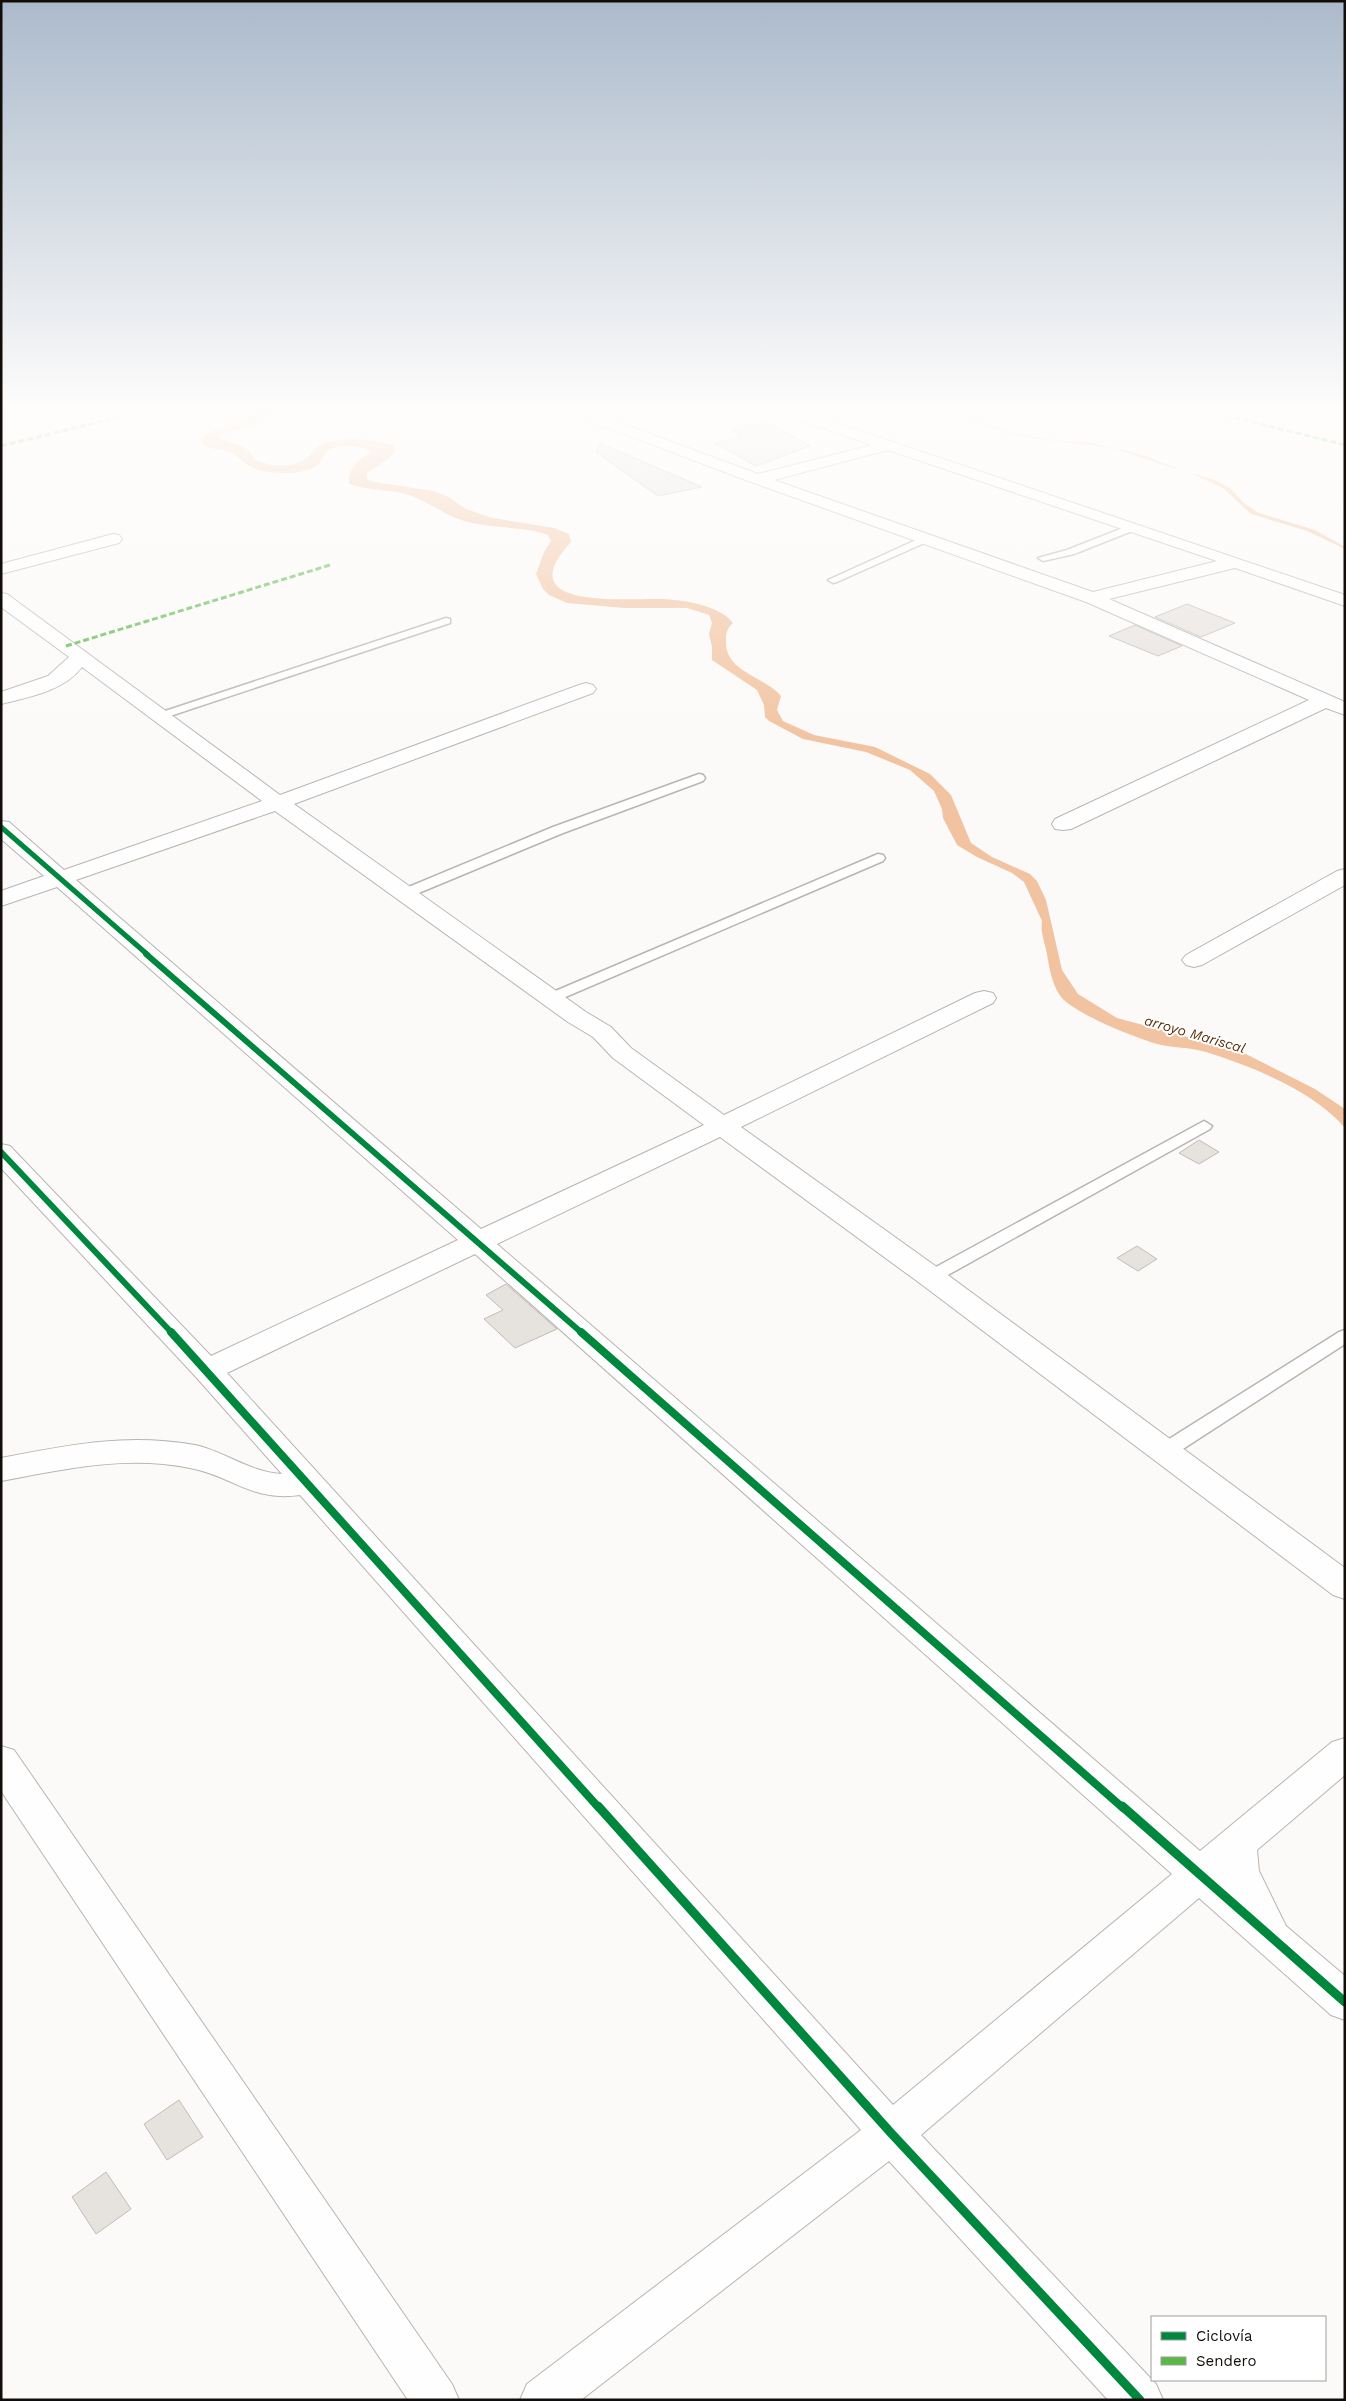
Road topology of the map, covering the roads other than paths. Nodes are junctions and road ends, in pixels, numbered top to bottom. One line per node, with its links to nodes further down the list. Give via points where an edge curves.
1 (884, 523): 4 (street)
2 (1118, 523): 3 (street)
3 (1133, 528): 6 (lane, via 1070,552); 7 (street)
4 (927, 538): 9 (lane); 11 (street)
5 (113, 539): 8 (street)
6 (1043, 558)
7 (1236, 562): 11 (street); 12 (street)
8 (1, 569)
9 (833, 580)
10 (1, 598): 14 (street)
11 (1092, 598): 19 (street)
12 (1345, 602)
13 (446, 621): 21 (lane)
14 (79, 657): 15 (street, via 72,669); 16 (street)
15 (58, 680): 16 (street, via 83,679); 18 (street)
16 (117, 685): 21 (street)
17 (586, 689): 23 (street)
18 (1, 698)
19 (1324, 701): 20 (street); 24 (street)
20 (1345, 709)
21 (160, 716): 23 (street)
22 (699, 778): 29 (lane, via 558,830)
23 (278, 803): 28 (street); 29 (street)
24 (1063, 824)
25 (1, 827): 28 (street)
26 (878, 858): 32 (lane)
27 (1345, 876): 31 (street)
28 (60, 879): 30 (street); 37 (street)
29 (404, 894): 32 (street)
30 (1, 899)
31 (1194, 960)
32 (551, 998): 34 (street, via 602,1032 622,1053)
33 (984, 998): 34 (street)
34 (722, 1126): 37 (street); 38 (street)
35 (1204, 1126): 38 (lane)
36 (1, 1152): 40 (street)
37 (478, 1242): 40 (street); 48 (street)
38 (931, 1277): 41 (street)
39 (1345, 1336): 41 (lane)
40 (207, 1370): 43 (street)
41 (1165, 1451): 44 (street)
42 (1, 1470): 43 (street, via 86,1453 140,1450 196,1457 272,1485)
43 (306, 1482): 51 (street)
44 (1345, 1586)
45 (1345, 1753): 47 (street)
46 (1, 1761): 52 (street)
47 (1237, 1842): 48 (street); 49 (street, via 1240,1873)
48 (1198, 1874): 49 (street); 51 (street)
49 (1278, 1944): 50 (street)
50 (1345, 2002)
51 (891, 2132): 53 (street); 54 (street)
52 (436, 2400)
53 (543, 2400)
54 (1140, 2400)

